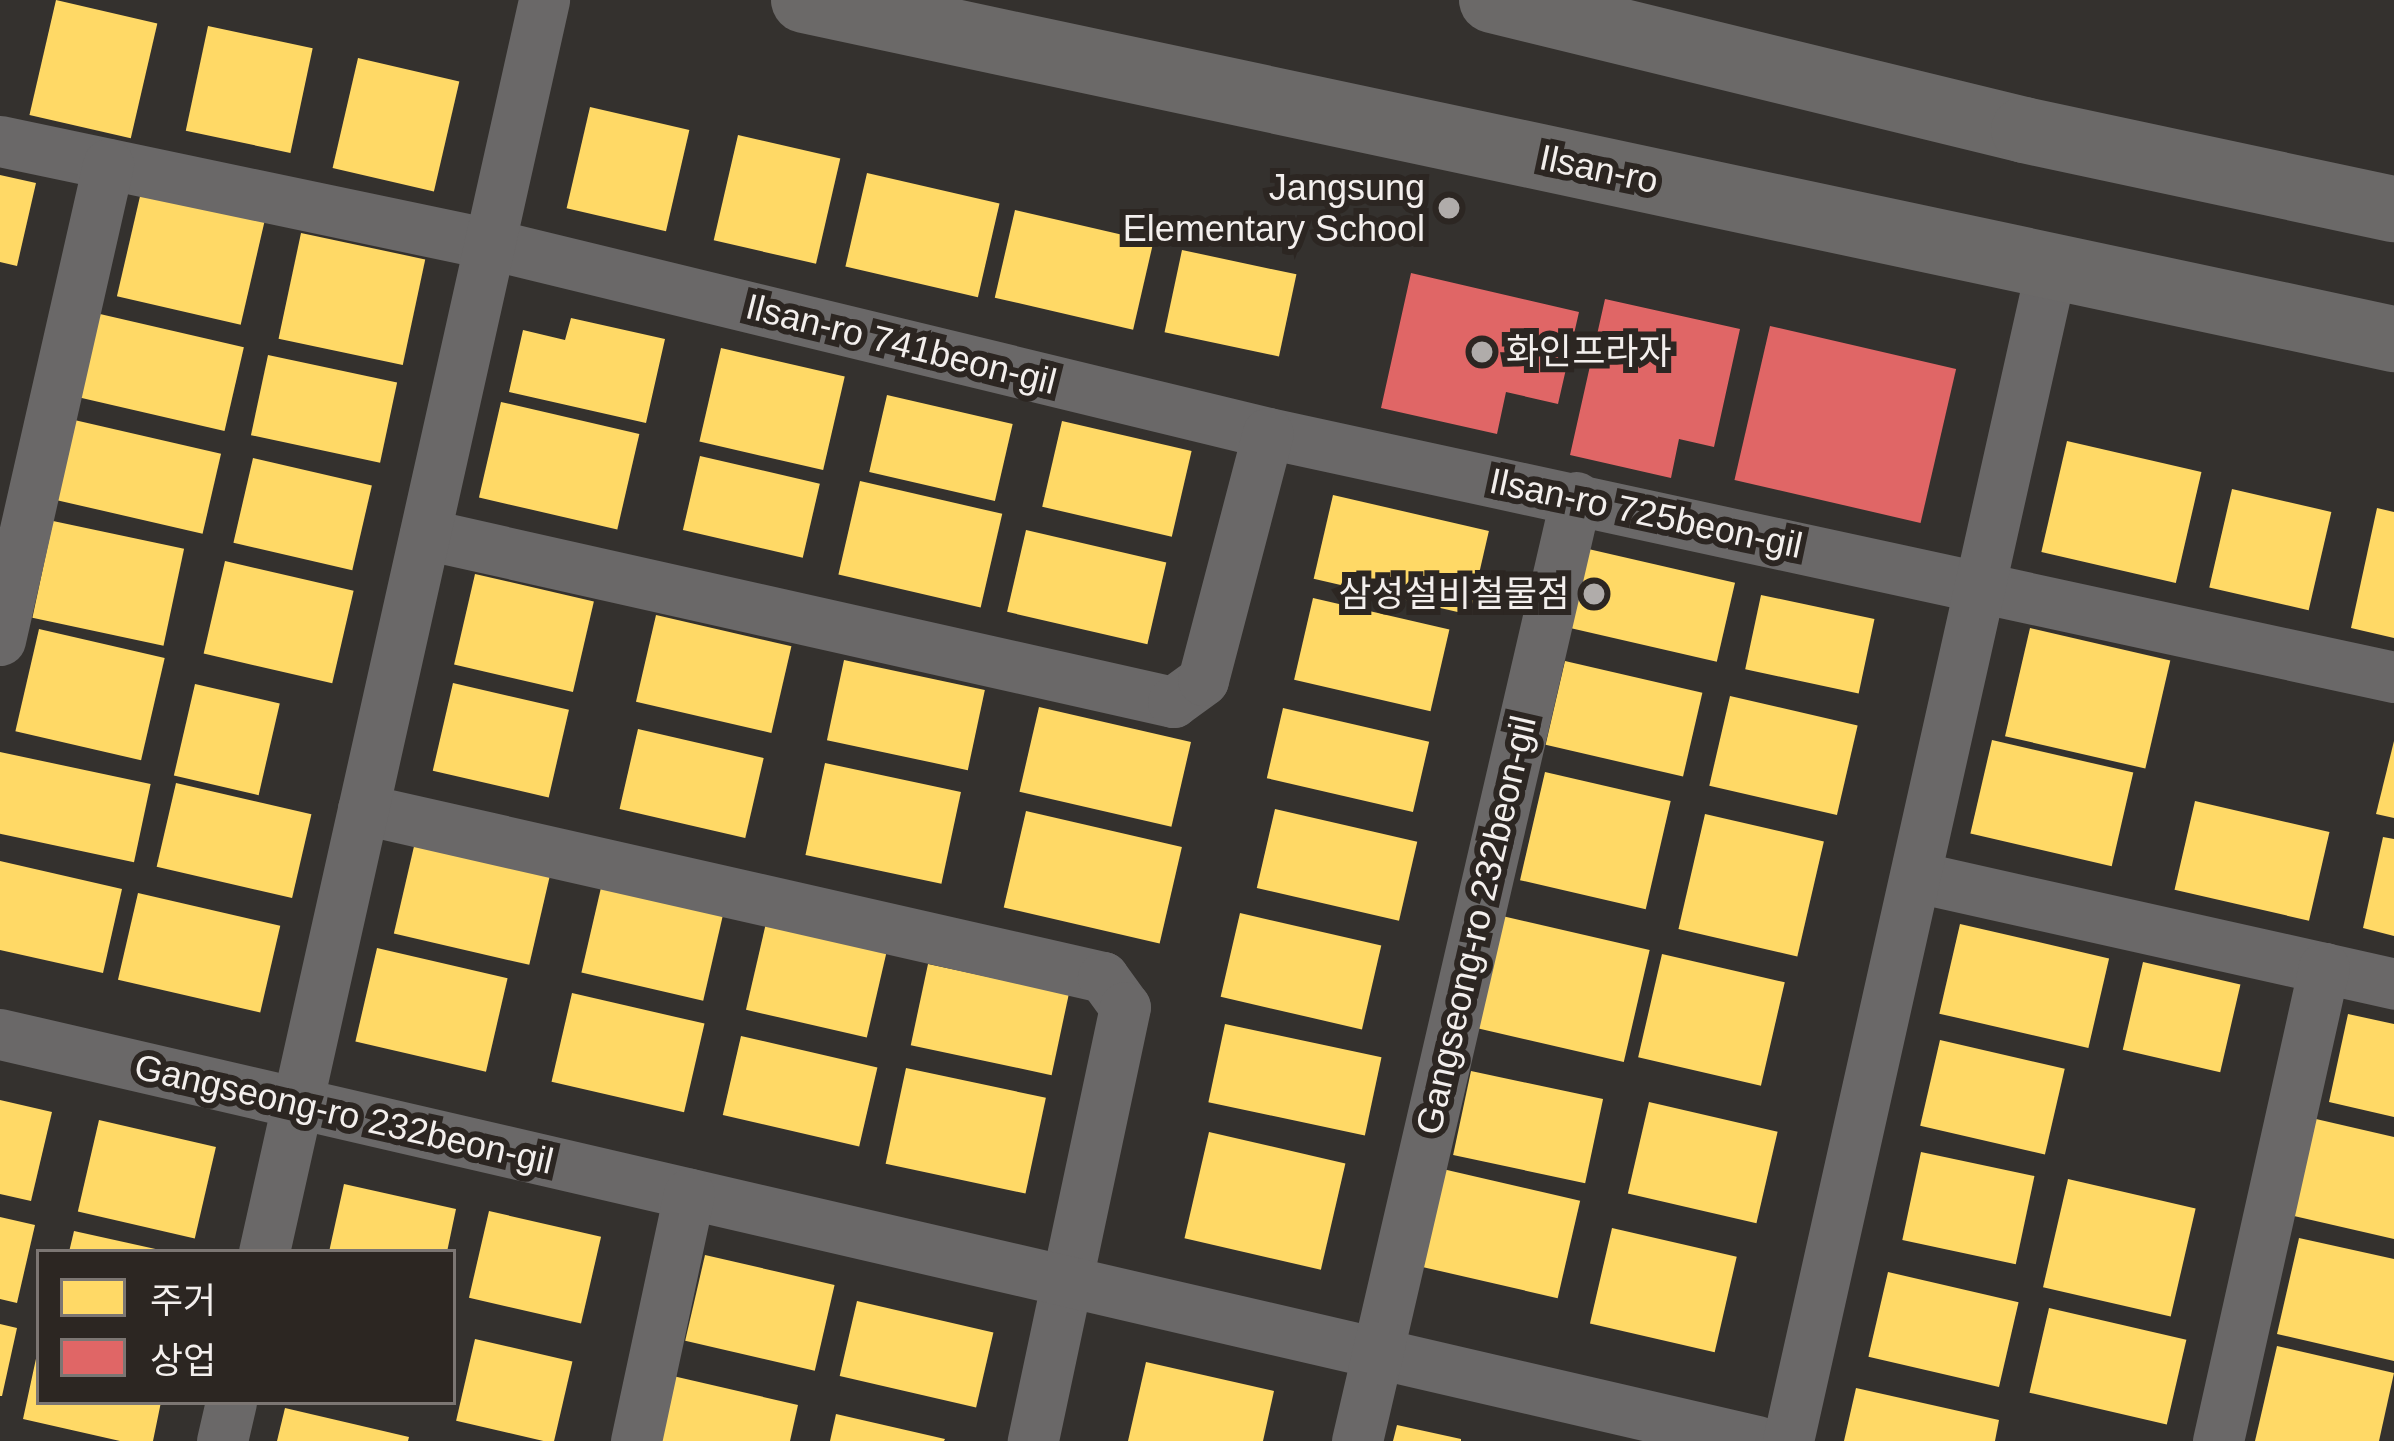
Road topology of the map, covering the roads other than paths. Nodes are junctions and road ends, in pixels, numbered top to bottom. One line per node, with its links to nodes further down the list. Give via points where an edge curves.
1 (544, 0): 7 (street)
2 (804, 0): 8 (main road, Ilsan-ro)
3 (1492, 0): 6 (main road, via 2024,130)
4 (0, 141): 5 (street, Ilsan-ro 741beon-gil)
5 (108, 164): 7 (street, Ilsan-ro 741beon-gil); 14 (street)
6 (2394, 209)
7 (490, 244): 10 (street, Ilsan-ro 741beon-gil); 12 (street)
8 (2051, 268): 9 (main road, Ilsan-ro); 13 (street)
9 (2394, 339)
10 (1291, 438): 11 (street, Ilsan-ro 725beon-gil); 12 (street, via 1202,680 1173,702)
11 (1576, 497): 13 (street, Ilsan-ro 725beon-gil); 25 (street, Gangseong-ro 232beon-gil)
12 (424, 534): 16 (street)
13 (1978, 585): 15 (street, Ilsan-ro 725beon-gil); 17 (street)
14 (0, 640)
15 (2394, 677)
16 (363, 809): 21 (street); 24 (street, via 1103,977 1125,1007)
17 (1917, 877): 18 (street); 32 (street)
18 (2324, 968): 19 (street); 33 (street)
19 (2394, 984)
20 (0, 1034): 21 (street, Gangseong-ro 232beon-gil)
21 (298, 1102): 22 (street, Gangseong-ro 232beon-gil); 23 (street)
22 (689, 1193): 24 (street, Gangseong-ro 232beon-gil); 28 (street)
23 (266, 1249)
24 (1070, 1282): 25 (street, Gangseong-ro 232beon-gil); 29 (street)
25 (1376, 1353): 30 (street, Gangseong-ro 232beon-gil); 31 (street, Gangseong-ro 232beon-gil)
26 (230, 1405): 27 (street)
27 (222, 1441)
28 (636, 1441)
29 (1033, 1441)
30 (1357, 1441)
31 (1758, 1441)
32 (1788, 1441)
33 (2218, 1441)

